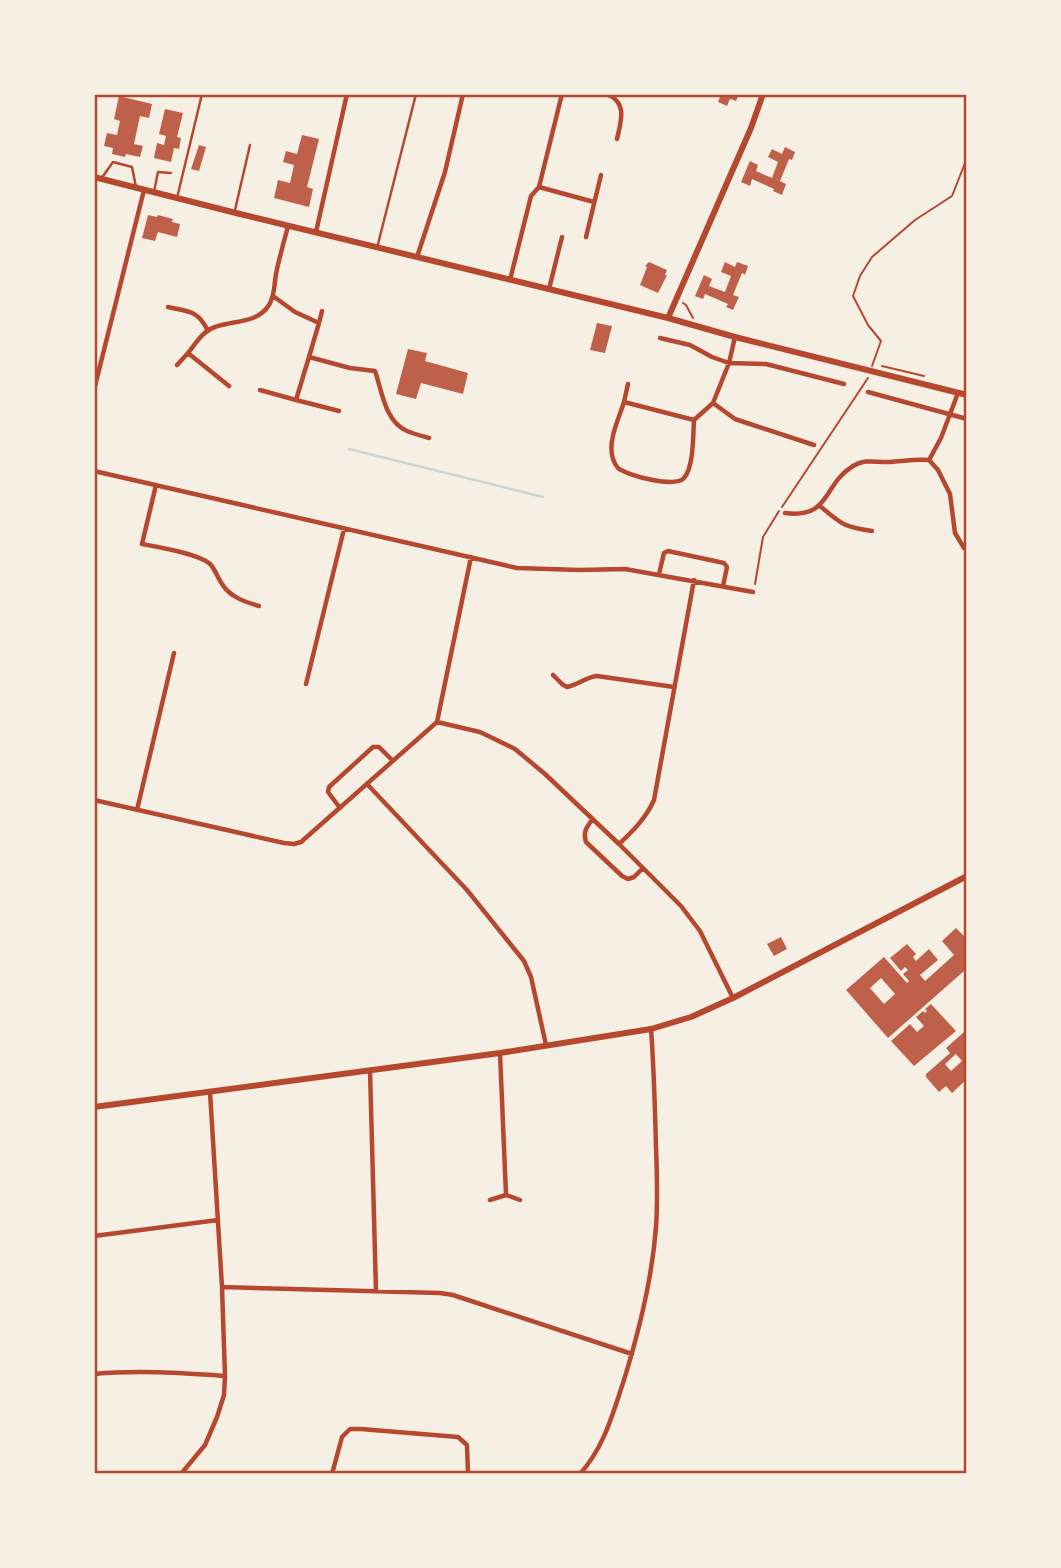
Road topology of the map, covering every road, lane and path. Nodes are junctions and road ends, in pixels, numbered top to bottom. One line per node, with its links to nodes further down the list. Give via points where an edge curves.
1 (202, 94): 18 (lane)
2 (347, 94): 22 (street)
3 (416, 94): 25 (lane)
4 (463, 94): 26 (street)
5 (562, 94): 14 (street)
6 (606, 94): 8 (street, via 617,100 622,113)
7 (763, 94): 32 (street)
8 (618, 139)
9 (250, 145): 20 (lane)
10 (967, 158): 40 (path, via 951,196 887,242 860,276 853,296 881,341)
11 (171, 173): 17 (lane, via 158,172)
12 (601, 175): 19 (street)
13 (98, 178): 15 (street); 15 (lane, via 113,162 132,167)
14 (539, 187): 19 (street); 27 (street, via 531,196)
15 (136, 188): 16 (street)
16 (144, 190): 17 (street); 46 (street)
17 (154, 192): 18 (street)
18 (177, 198): 20 (street)
19 (594, 202): 24 (street)
20 (234, 213): 21 (street)
21 (288, 226): 22 (street); 29 (street)
22 (316, 233): 25 (street)
23 (562, 237): 28 (street)
24 (586, 237)
25 (377, 248): 26 (street)
26 (417, 258): 27 (street)
27 (510, 280): 28 (street)
28 (549, 289): 32 (street)
29 (273, 296): 33 (street); 34 (street, via 261,315)
30 (168, 307): 34 (street, via 195,313)
31 (322, 311): 33 (street)
32 (668, 318): 35 (street)
33 (319, 323): 38 (street)
34 (208, 331): 37 (street)
35 (734, 337): 39 (street); 49 (street)
36 (660, 338): 39 (street, via 690,345)
37 (188, 352): 41 (street); 45 (street)
38 (309, 357): 51 (street); 58 (street, via 374,371 395,424)
39 (729, 363): 44 (street, via 766,364); 53 (street)
40 (873, 364)
41 (177, 365)
42 (867, 381): 71 (path, via 763,537)
43 (628, 384): 52 (street)
44 (844, 384)
45 (229, 386)
46 (94, 390)
47 (260, 390): 51 (street)
48 (869, 392): 55 (street)
49 (958, 393): 50 (street); 55 (street)
50 (967, 395)
51 (296, 400): 54 (street)
52 (624, 402): 57 (street); 57 (street, via 611,452 613,462 627,473 668,483 685,478)
53 (713, 403): 57 (street); 59 (street, via 735,419)
54 (339, 411)
55 (949, 415): 56 (street); 60 (street)
56 (967, 419)
57 (694, 420)
58 (429, 438)
59 (814, 445)
60 (929, 460): 63 (street, via 857,464 831,488); 67 (street, via 950,494 955,533)
61 (94, 471): 62 (street)
62 (156, 485): 65 (street); 74 (street, via 142,544 200,558 232,596)
63 (820, 506): 64 (street); 66 (street, via 839,523)
64 (785, 513)
65 (344, 529): 68 (street); 77 (street)
66 (872, 531)
67 (964, 548)
68 (471, 557): 69 (street, via 517,568 625,569); 79 (street)
69 (659, 574): 70 (street); 72 (street, via 668,551 724,563)
70 (694, 580): 72 (street); 78 (street)
71 (755, 584)
72 (723, 586): 73 (street)
73 (753, 592)
74 (259, 606)
75 (174, 653): 84 (street)
76 (553, 675): 78 (street, via 567,687 597,676)
77 (306, 684)
78 (674, 687): 86 (street, via 654,800 648,814)
79 (437, 722): 80 (street); 85 (street, via 480,732 515,749)
80 (393, 761): 81 (street); 83 (street, via 373,747 328,788)
81 (367, 784): 83 (street); 91 (street, via 467,890 524,961)
82 (94, 800): 84 (street)
83 (340, 808): 84 (street, via 294,844)
84 (137, 810)
85 (592, 820): 86 (street); 87 (street, via 584,835 586,842 628,879)
86 (619, 844): 87 (street)
87 (642, 869): 89 (street, via 700,931)
88 (967, 876): 89 (street)
89 (733, 998): 90 (street)
90 (651, 1030): 91 (street); 103 (street, via 657,1226)
91 (547, 1046): 92 (street)
92 (500, 1053): 93 (street); 96 (street)
93 (370, 1069): 94 (street); 102 (street)
94 (210, 1092): 95 (street); 99 (street)
95 (94, 1107)
96 (506, 1195): 97 (street); 98 (street)
97 (490, 1200)
98 (520, 1200)
99 (218, 1220): 100 (street); 101 (street)
100 (94, 1236)
101 (222, 1287): 102 (street); 105 (street)
102 (376, 1291): 103 (street, via 453,1295)
103 (632, 1354): 109 (street, via 608,1429)
104 (94, 1374): 105 (street)
105 (225, 1376): 106 (street, via 224,1395 205,1445)
106 (181, 1474)
107 (332, 1474): 108 (street, via 342,1437 350,1429 458,1437 467,1445)
108 (468, 1474)
109 (580, 1474)

